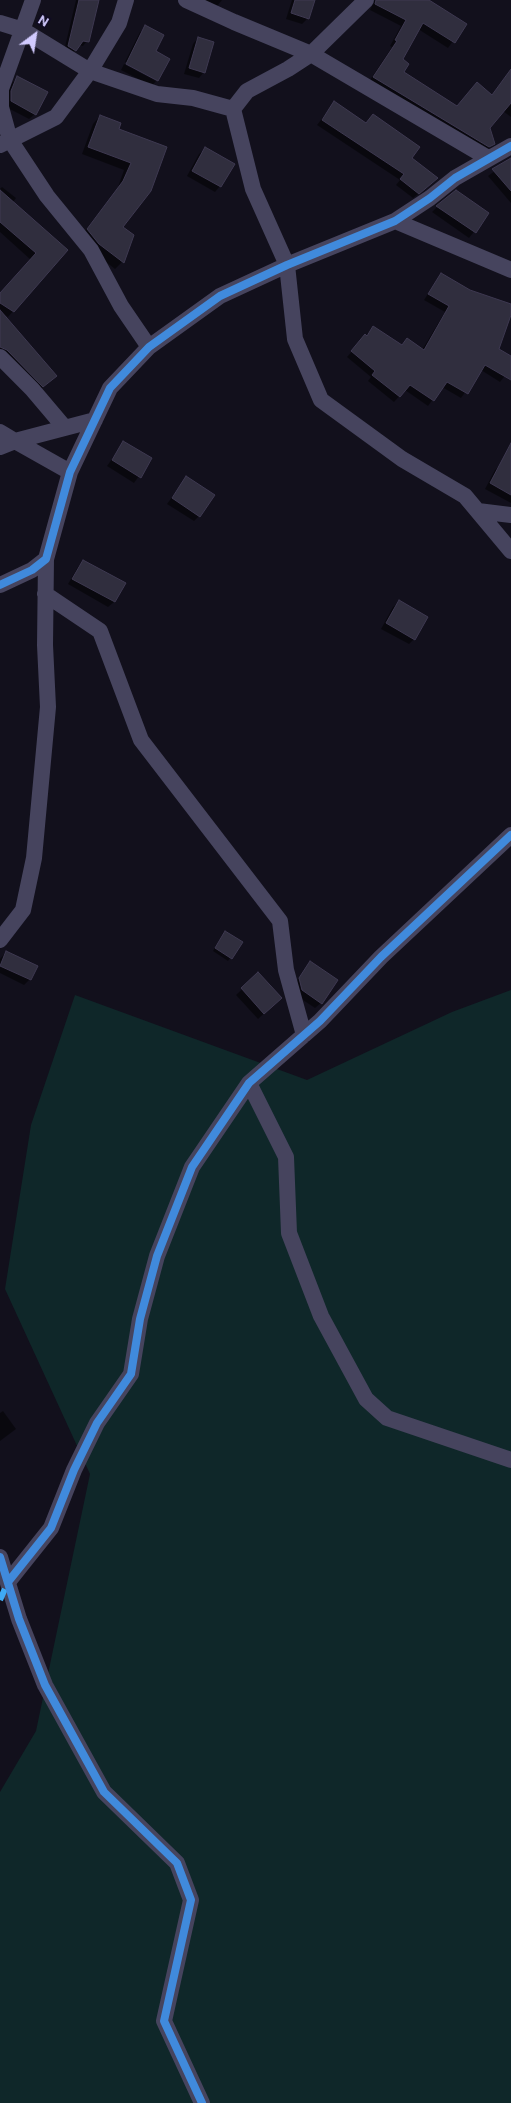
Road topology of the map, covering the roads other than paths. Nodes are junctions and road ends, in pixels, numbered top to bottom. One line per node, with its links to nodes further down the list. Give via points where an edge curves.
1 (33, 0): 6 (street)
2 (126, 0): 8 (street, via 119,23)
3 (186, 0): 7 (street)
4 (366, 0): 7 (street)
5 (0, 23): 6 (street)
6 (24, 30): 8 (street); 10 (street, via 1,89)
7 (311, 54): 9 (street, via 247,91); 12 (street)
8 (90, 71): 9 (street, via 157,94 193,98); 10 (street, via 56,117)
9 (233, 109): 14 (street, via 253,189)
10 (5, 142): 16 (street, via 91,250 121,306)
11 (511, 146): 12 (street)
12 (488, 158): 13 (street)
13 (395, 221): 14 (street); 15 (street)
14 (287, 265): 16 (street, via 220,296); 23 (street, via 295,339 321,400 402,459 465,496)
15 (511, 270)
16 (149, 347): 18 (street, via 110,388)
17 (0, 357): 19 (street)
18 (95, 420): 19 (street); 22 (street)
19 (65, 428): 21 (street)
20 (0, 432): 21 (street)
21 (8, 444): 22 (street)
22 (70, 472): 26 (street)
23 (478, 511): 24 (street); 25 (street)
24 (511, 515)
25 (511, 551)
26 (46, 559): 27 (street, via 32,570); 28 (street)
27 (0, 585)
28 (46, 594): 30 (street, via 48,707 34,858 23,910); 31 (street, via 100,631 141,740 280,921 286,970)
29 (511, 835): 31 (street, via 381,957)
30 (0, 940)
31 (304, 1035): 32 (street)
32 (249, 1082): 33 (street, via 286,1157 289,1233 321,1316 366,1398 387,1418); 35 (street, via 192,1166 157,1256 140,1319 131,1374 97,1423 74,1470 52,1528)
33 (511, 1460)
34 (0, 1557): 35 (street)
35 (8, 1582): 36 (street, via 45,1685 104,1792 177,1863 191,1900 164,2021)
36 (202, 2103)

